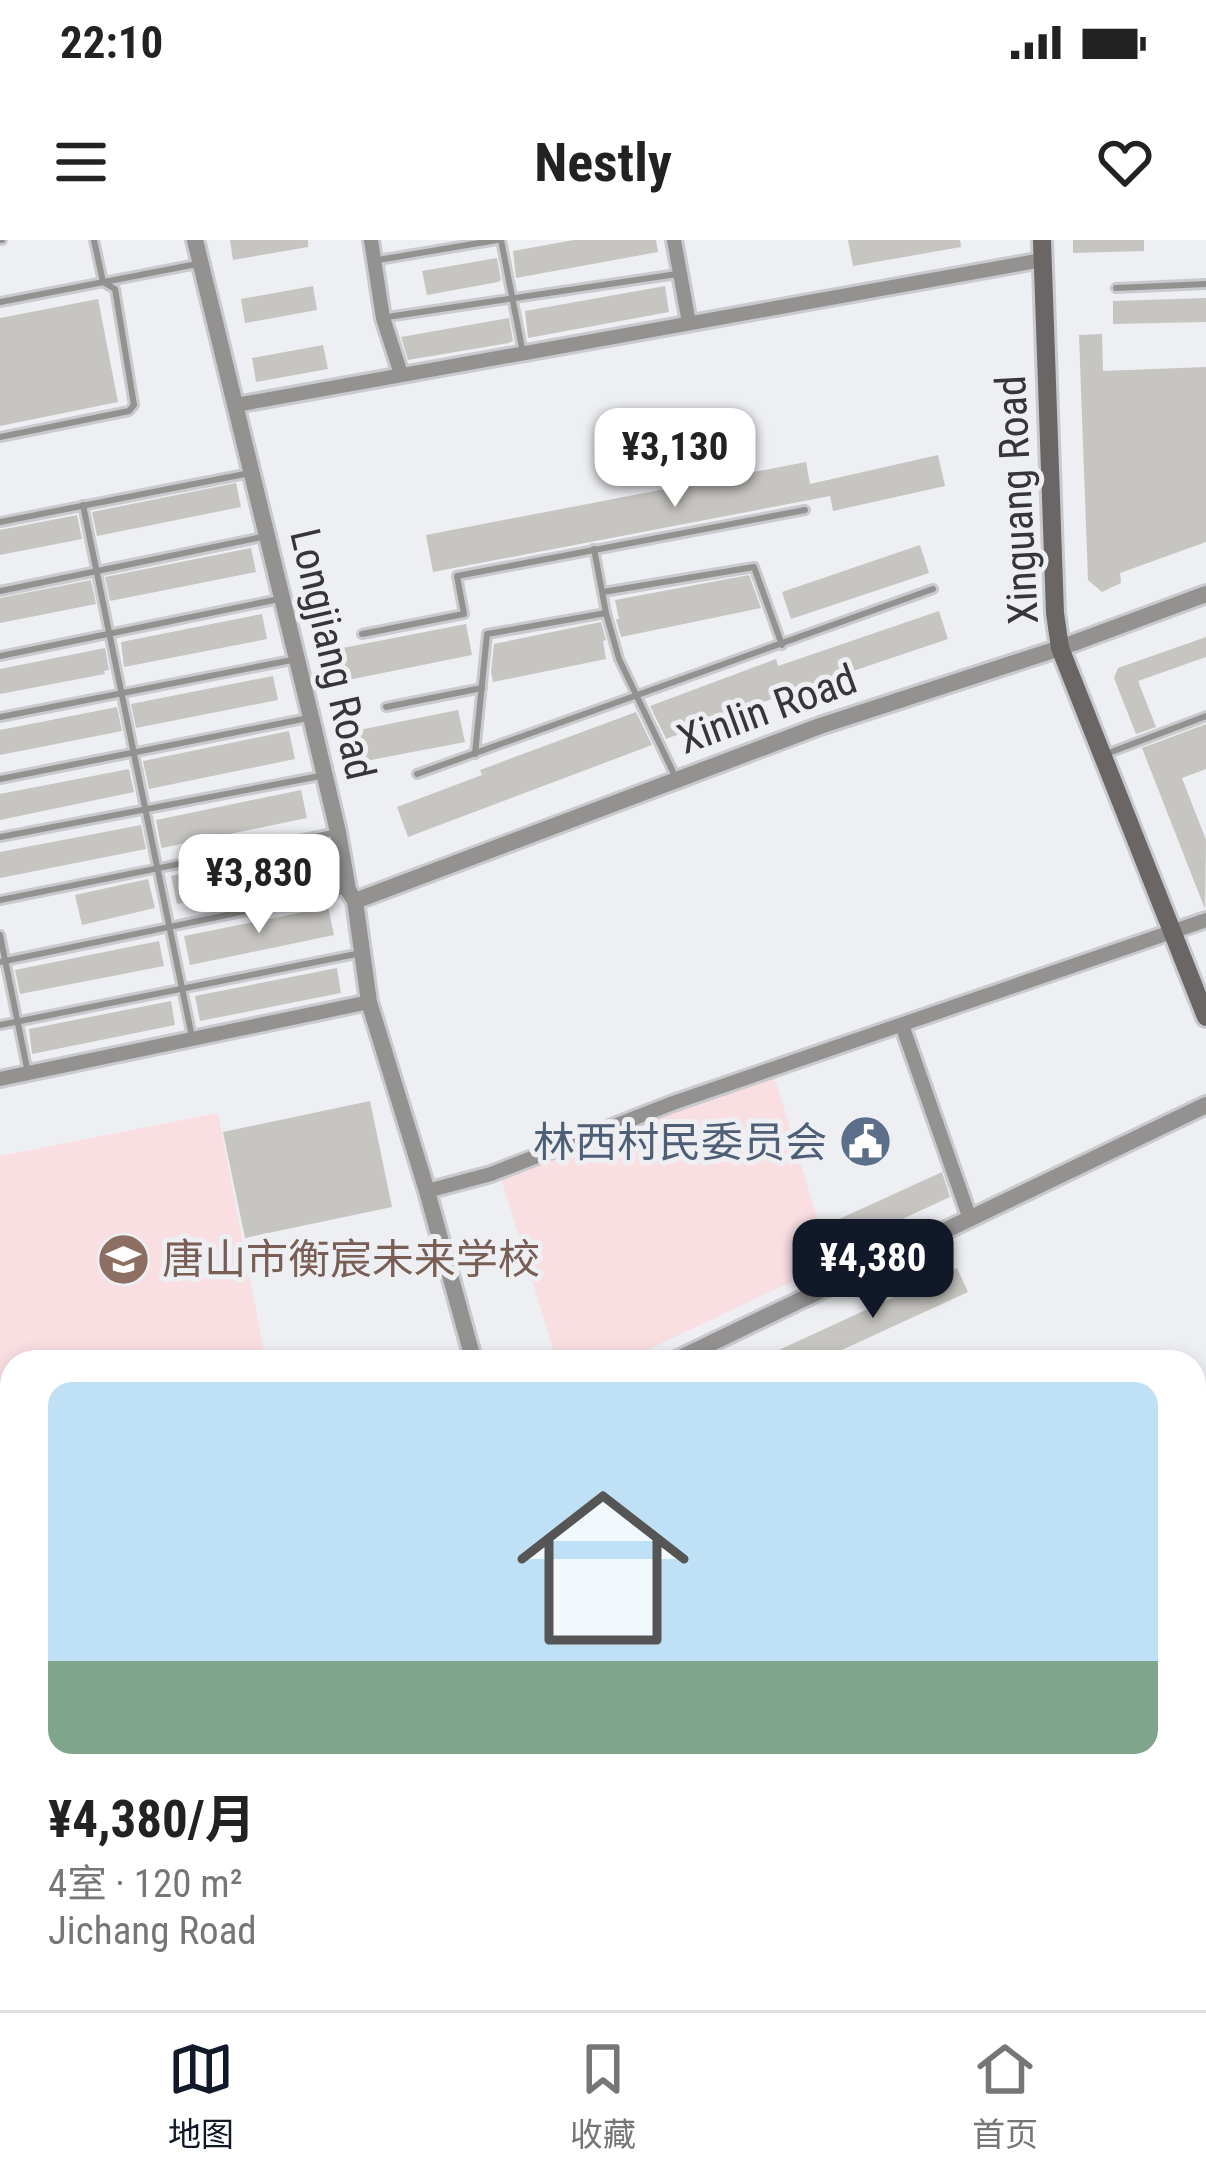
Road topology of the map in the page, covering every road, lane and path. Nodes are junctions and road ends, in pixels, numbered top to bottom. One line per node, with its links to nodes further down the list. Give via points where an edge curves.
1 (94, 240): 10 (lane)
2 (195, 240): 8 (street, Longjiang Road)
3 (370, 240): 7 (street)
4 (499, 240): 7 (lane); 13 (lane)
5 (674, 240): 9 (street)
6 (1042, 250): 16 (street); 37 (main road, Xinguang Road)
7 (374, 260): 15 (street)
8 (200, 263): 10 (lane); 19 (street, Longjiang Road)
9 (680, 274): 13 (lane); 16 (street)
10 (103, 282): 14 (lane); 20 (lane, via 115,290 134,406)
11 (1206, 284): 12 (lane)
12 (1116, 288)
13 (512, 298): 15 (lane); 17 (lane)
14 (0, 302)
15 (383, 318): 18 (street)
16 (689, 323): 17 (street)
17 (523, 353): 18 (street)
18 (401, 374): 19 (street)
19 (236, 405): 21 (street, Longjiang Road)
20 (0, 436)
21 (252, 472): 22 (lane); 25 (street, Longjiang Road)
22 (83, 506): 24 (lane); 27 (lane)
23 (805, 510): 26 (lane)
24 (0, 522)
25 (267, 536): 27 (lane); 32 (street, Longjiang Road)
26 (594, 549): 30 (lane); 35 (lane, via 457,576 464,614)
27 (96, 571): 29 (lane); 34 (lane)
28 (933, 589): 36 (lane)
29 (0, 591)
30 (603, 592): 33 (lane); 36 (lane, via 754,567)
31 (1206, 594): 37 (street, Xinlin Road)
32 (283, 598): 34 (lane); 39 (street, Longjiang Road)
33 (606, 613): 40 (lane, via 487,634); 42 (lane)
34 (109, 634): 38 (lane); 41 (lane)
35 (362, 634)
36 (782, 645): 42 (lane)
37 (1060, 647): 49 (main road, Xinguang Road); 53 (street, Xinlin Road)
38 (0, 656)
39 (297, 658): 41 (lane); 46 (street, Longjiang Road)
40 (482, 688): 43 (lane); 48 (lane)
41 (121, 692): 45 (lane); 47 (lane)
42 (637, 696): 48 (lane); 53 (lane)
43 (386, 707)
44 (1206, 716): 49 (lane)
45 (0, 717)
46 (311, 717): 47 (lane); 51 (street, Longjiang Road)
47 (134, 752): 52 (lane); 54 (lane)
48 (475, 754): 50 (lane)
49 (1102, 755): 62 (main road, Xinguang Road)
50 (417, 774)
51 (325, 775): 54 (lane); 55 (street, Longjiang Road)
52 (0, 778)
53 (676, 780): 58 (street, Xinlin Road)
54 (145, 809): 56 (lane); 57 (lane)
55 (338, 832): 57 (lane); 58 (street, Longjiang Road)
56 (0, 837)
57 (158, 868): 59 (lane); 61 (lane)
58 (351, 895): 61 (lane); 64 (street, Longjiang Road)
59 (0, 900)
60 (1206, 920): 62 (street)
61 (170, 928): 65 (lane); 66 (lane)
62 (1173, 934): 68 (main road, Xinguang Road); 71 (street)
63 (0, 935): 65 (lane)
64 (363, 952): 66 (lane); 67 (street, Longjiang Road)
65 (3, 962): 69 (lane)
66 (182, 988): 69 (lane); 72 (lane)
67 (369, 1002): 72 (street); 76 (street, Longjiang Road)
68 (1206, 1017)
69 (18, 1021): 70 (lane); 73 (lane)
70 (0, 1024)
71 (902, 1025): 76 (street); 77 (street)
72 (192, 1039): 73 (street)
73 (28, 1073): 74 (street)
74 (0, 1079)
75 (1206, 1106): 77 (street)
76 (428, 1191): 78 (street, Longjiang Road)
77 (970, 1219): 79 (street)
78 (471, 1350)
79 (697, 1350)

